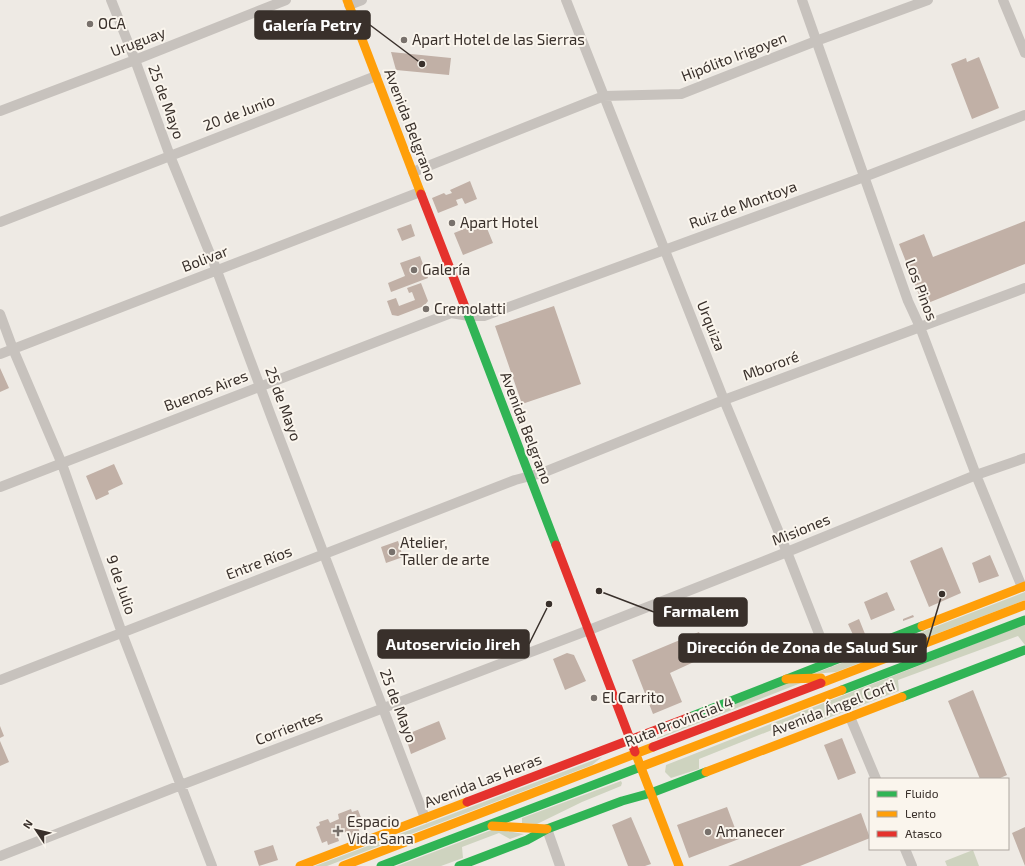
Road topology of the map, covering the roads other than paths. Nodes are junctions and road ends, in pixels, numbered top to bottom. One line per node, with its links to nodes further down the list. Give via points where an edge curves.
1 (111, 0): 11 (street, 25 de Mayo)
2 (286, 0): 11 (street, Uruguay)
3 (362, 0): 8 (street)
4 (566, 0): 13 (street, Urquiza)
5 (802, 0): 9 (street, Los Pinos)
6 (928, 0): 9 (street, Hipólito Irigoyen)
7 (1003, 0): 10 (street)
8 (348, 2): 12 (main road, Avenida Belgrano)
9 (816, 41): 13 (street, Hipólito Irigoyen, via 681,94); 18 (street, Los Pinos)
10 (1025, 53)
11 (135, 60): 14 (street, Uruguay); 16 (street, 25 de Mayo)
12 (376, 76): 16 (street, 20 de Junio); 17 (main road, Avenida Belgrano)
13 (604, 96): 17 (street, Hipólito Irigoyen); 21 (street, Urquiza)
14 (0, 111)
15 (1025, 115): 18 (street, Ruiz de Montoya)
16 (170, 156): 20 (street, 20 de Junio); 22 (street, 25 de Mayo)
17 (413, 172): 19 (main road, Avenida Belgrano)
18 (864, 177): 21 (street, Ruiz de Montoya); 26 (street, Los Pinos, via 908,301)
19 (420, 192): 22 (street, Bolivar); 25 (main road, Avenida Belgrano)
20 (0, 222)
21 (664, 249): 25 (street, Ruiz de Montoya, via 484,316); 30 (street, Urquiza)
22 (217, 270): 27 (street, Bolivar); 29 (street, 25 de Mayo)
23 (1025, 288): 26 (street, Mbororé)
24 (0, 314): 27 (street, 9 de Julio)
25 (469, 316): 29 (street, Buenos Aires, via 451,313); 34 (main road, Avenida Belgrano)
26 (920, 327): 30 (street, Mbororé); 33 (street, Los Pinos)
27 (13, 349): 28 (street, Bolivar); 32 (street, 9 de Julio)
28 (0, 354)
29 (260, 386): 32 (street, Buenos Aires); 37 (street, 25 de Mayo)
30 (724, 400): 34 (street, Mbororé); 36 (street, Urquiza)
31 (1025, 458): 33 (street, Misiones)
32 (62, 464): 35 (street, Buenos Aires); 42 (street, 9 de Julio)
33 (976, 475): 36 (street, Misiones); 38 (street, Los Pinos)
34 (529, 477): 37 (street, Entre Ríos, via 515,480); 41 (main road, Avenida Belgrano)
35 (0, 487)
36 (787, 552): 41 (street, Misiones); 44 (street, Urquiza)
37 (324, 554): 42 (street, Entre Ríos); 48 (street, 25 de Mayo)
38 (1023, 587): 44 (main road)
39 (1025, 605): 45 (main road, Ruta Provincial 4)
40 (1025, 620): 52 (main road, Ruta Provincial 4)
41 (588, 630): 48 (street, Corrientes); 50 (main road, Avenida Belgrano)
42 (122, 633): 47 (street, Entre Ríos); 54 (street, 9 de Julio)
43 (1025, 650): 49 (main road, Avenida Ángel Corti)
44 (830, 662): 46 (main road)
45 (834, 677): 46 (main road); 51 (main road, Ruta Provincial 4)
46 (786, 679): 50 (main road)
47 (0, 680)
48 (383, 709): 54 (street, Corrientes); 56 (street, 25 de Mayo)
49 (850, 717): 53 (street); 55 (main road, Avenida Ángel Corti)
50 (630, 740): 51 (main road, Avenida Belgrano); 56 (main road, Avenida Las Heras)
51 (636, 754): 52 (main road, Avenida Belgrano); 63 (main road, Ruta Provincial 4)
52 (641, 767): 55 (main road, Avenida Belgrano); 57 (main road, Ruta Provincial 4)
53 (876, 778)
54 (181, 785): 60 (street, Corrientes); 61 (street, 9 de Julio)
55 (651, 793): 58 (main road, via 631,797); 67 (main road, Avenida Belgrano)
56 (425, 818): 62 (main road, Avenida Las Heras)
57 (487, 826): 58 (main road); 64 (main road, Ruta Provincial 4)
58 (547, 830): 65 (main road); 66 (street)
59 (905, 850): 68 (street)
60 (0, 856)
61 (212, 866)
62 (300, 866)
63 (343, 866)
64 (381, 866)
65 (459, 866)
66 (560, 866)
67 (679, 866)
68 (912, 866)

